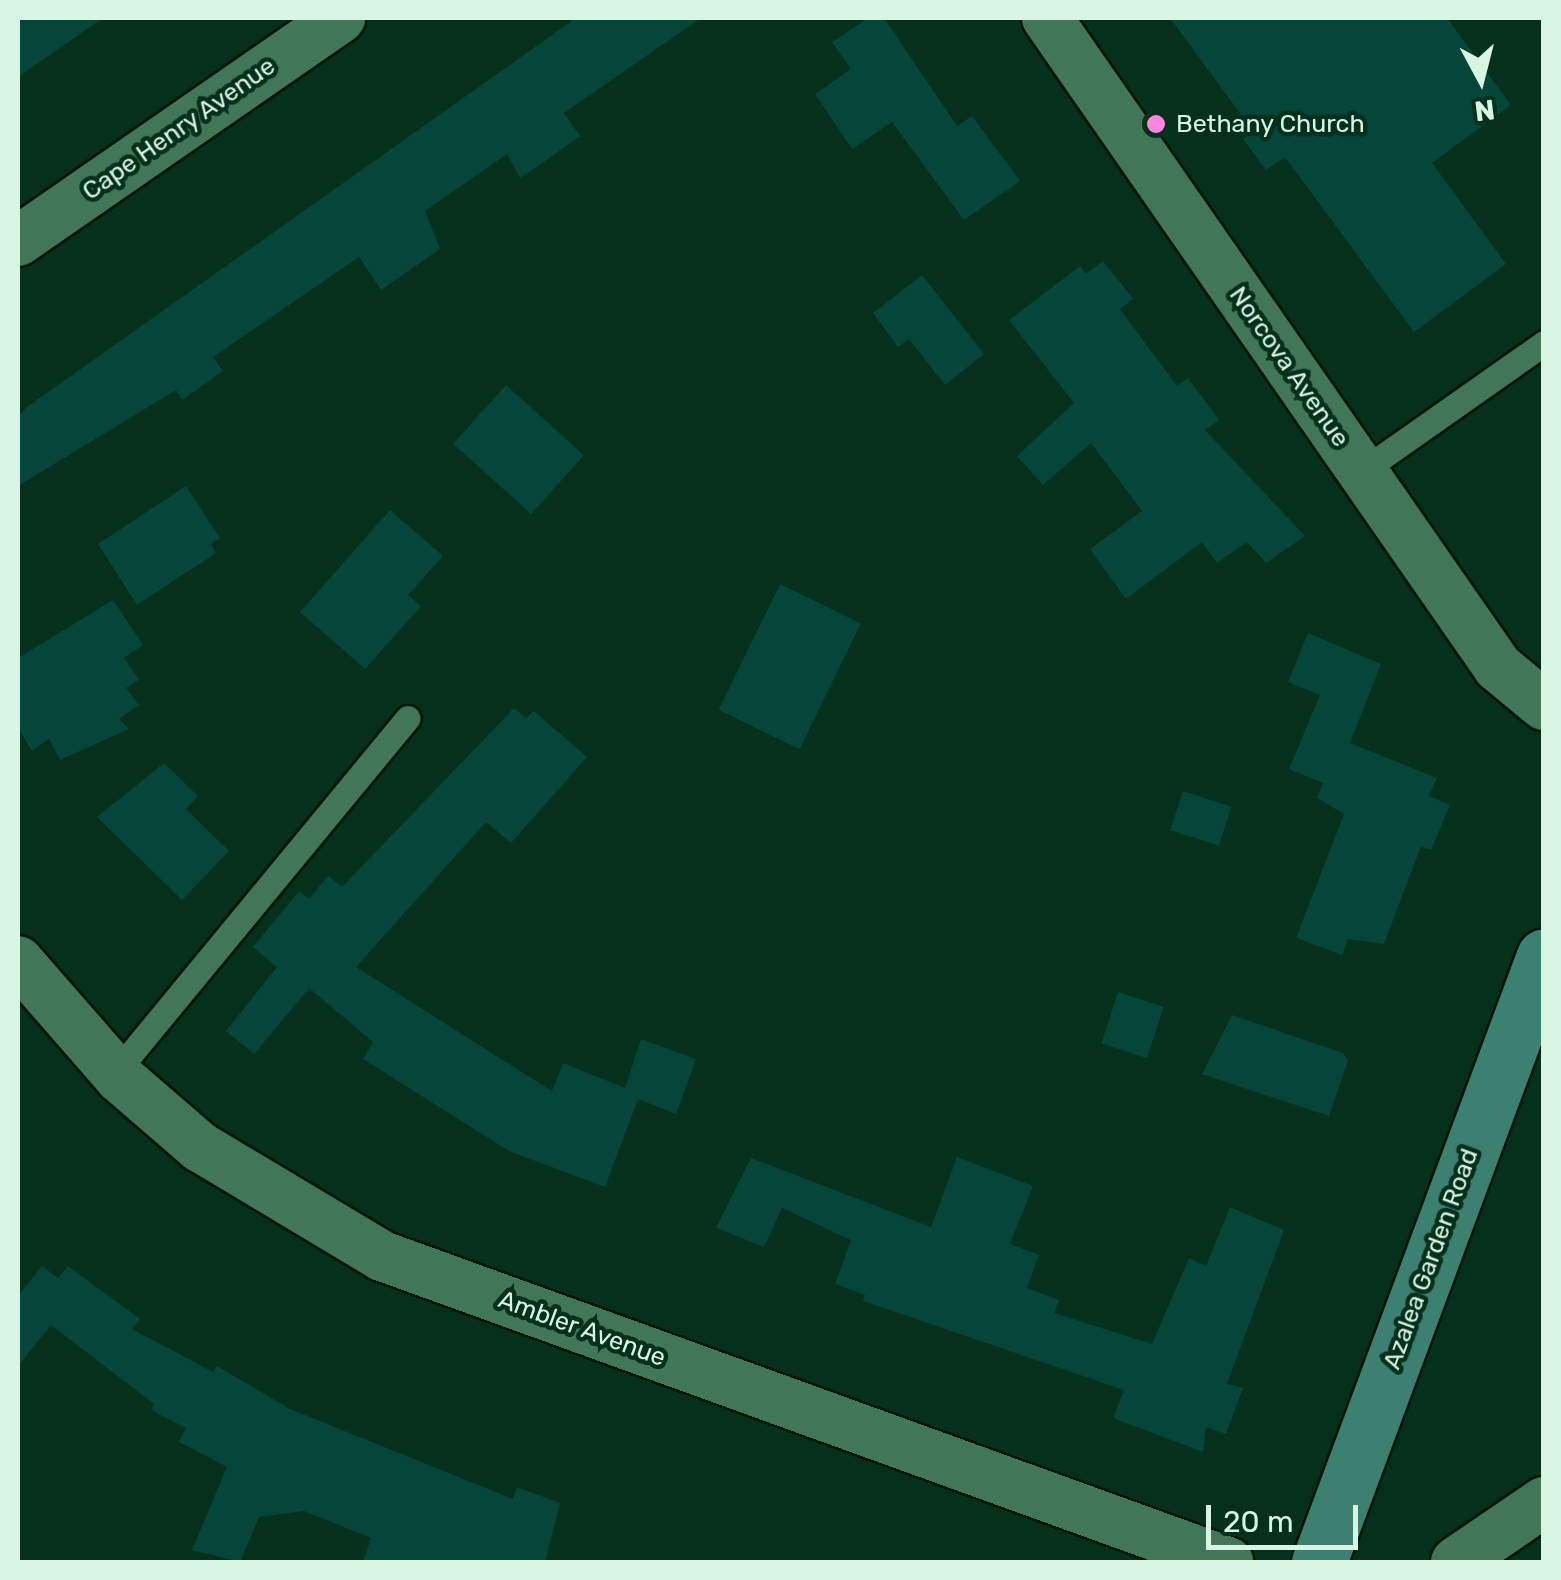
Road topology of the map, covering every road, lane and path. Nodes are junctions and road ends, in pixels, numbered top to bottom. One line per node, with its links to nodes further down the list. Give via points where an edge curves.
1 (340, 18): 3 (street, Cape Henry Avenue)
2 (1047, 18): 5 (street, Norcova Avenue)
3 (18, 241)
4 (1544, 342): 5 (lane)
5 (1362, 471): 6 (street, Norcova Avenue, via 1498,668)
6 (1544, 705)
7 (408, 718): 10 (lane)
8 (1544, 956): 13 (main road, Azalea Garden Road)
9 (18, 960): 10 (street, Ambler Avenue)
10 (115, 1073): 12 (street, Ambler Avenue, via 200,1147 382,1256)
11 (1544, 1502): 14 (street)
12 (1228, 1562)
13 (1319, 1562)
14 (1456, 1562)

